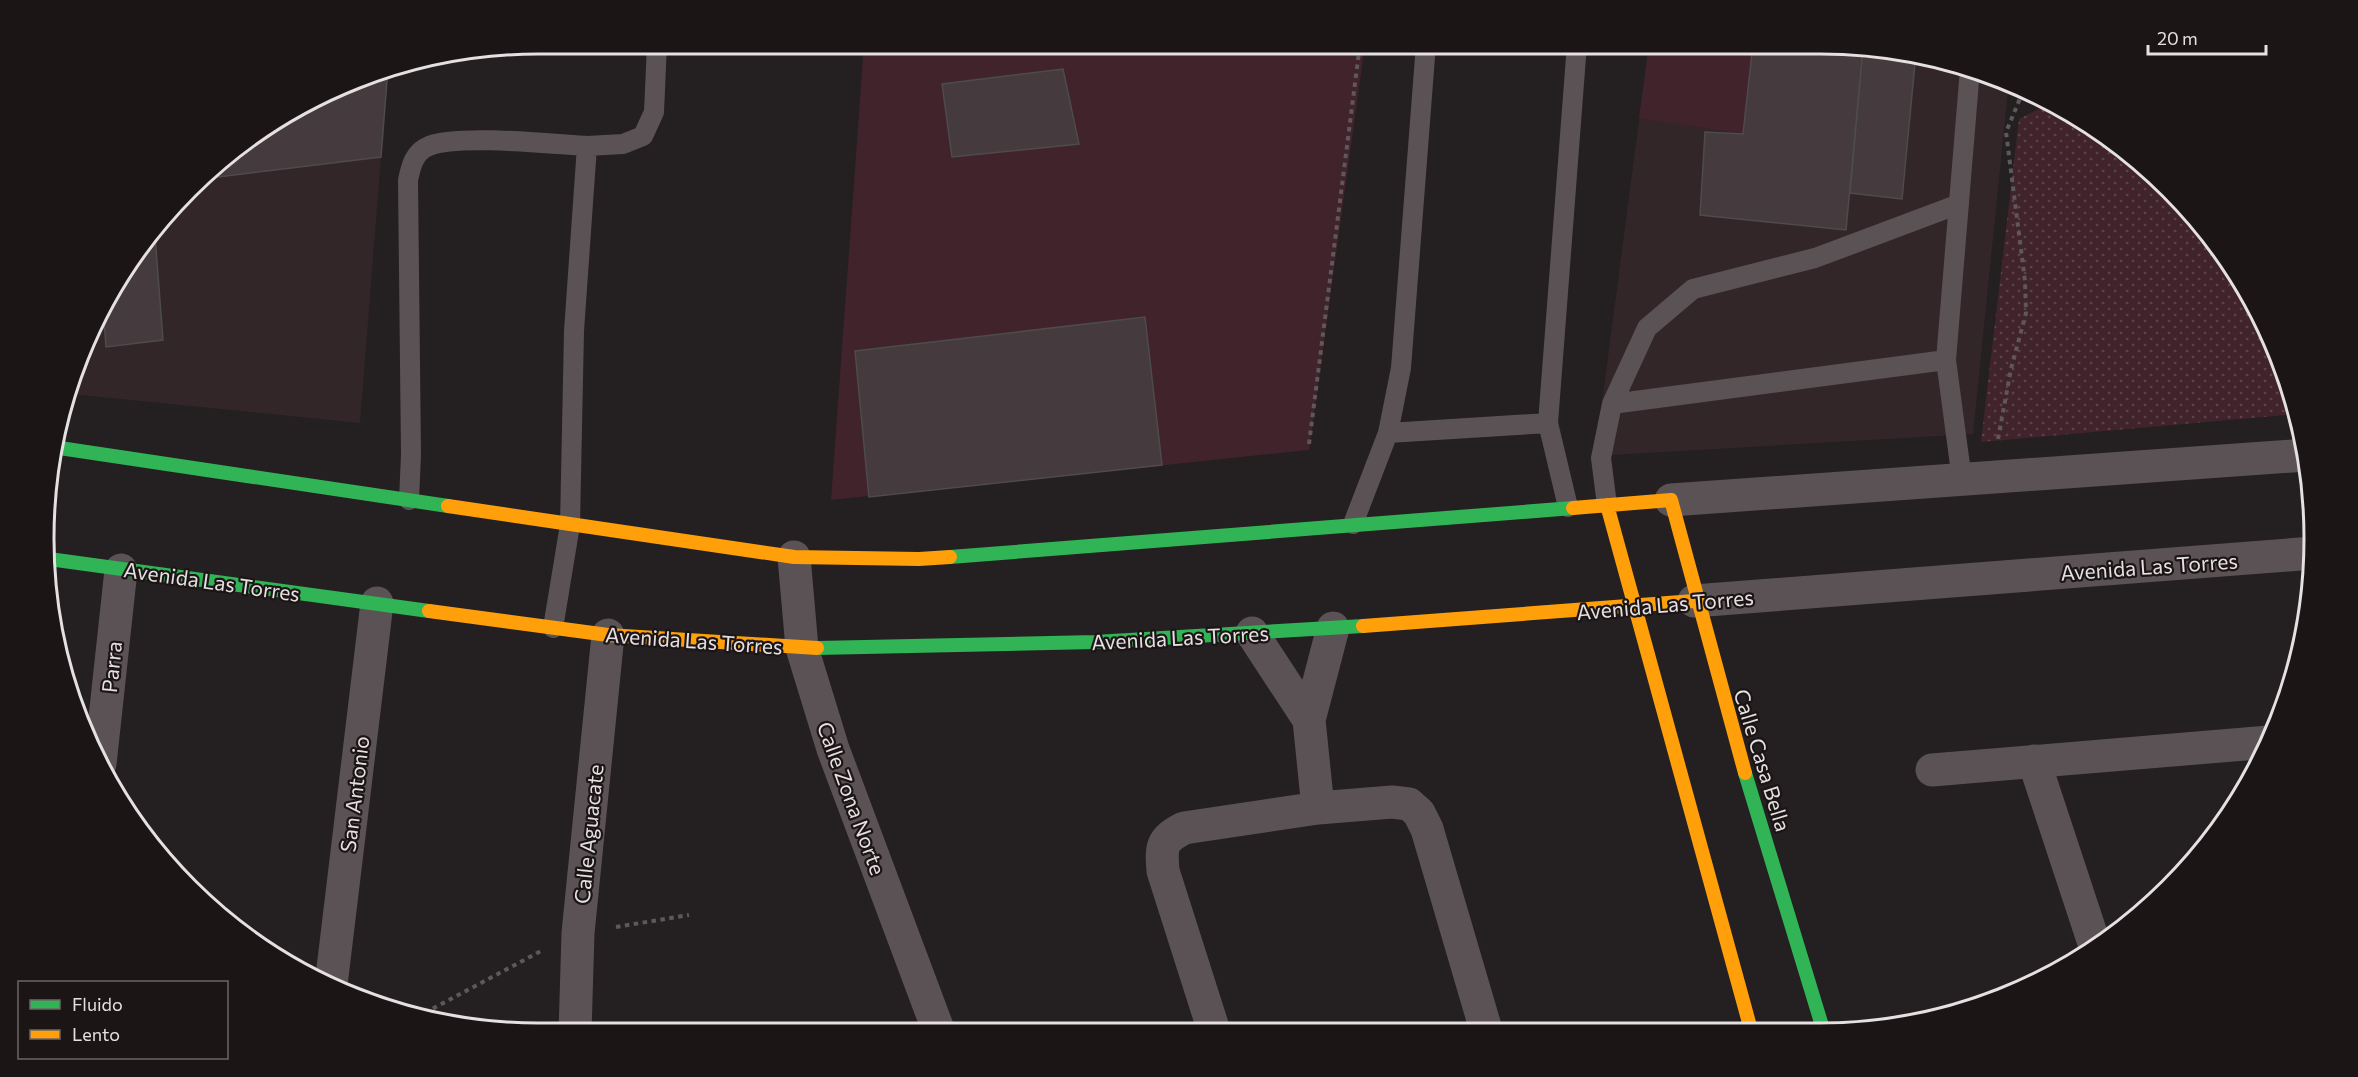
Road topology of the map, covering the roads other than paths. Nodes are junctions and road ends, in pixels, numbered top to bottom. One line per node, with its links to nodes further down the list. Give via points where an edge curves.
1 (657, 54): 5 (lane, via 654,112 643,136 623,144)
2 (1425, 54): 10 (lane, via 1401,369)
3 (1576, 54): 9 (lane)
4 (1969, 78): 6 (lane)
5 (587, 146): 14 (lane, via 456,141 428,146 411,162); 19 (lane, via 574,331)
6 (1959, 204): 7 (lane); 8 (lane, via 1815,258 1693,289 1647,328)
7 (1946, 360): 8 (lane); 13 (lane)
8 (1612, 404): 16 (lane, via 1601,458)
9 (1548, 423): 10 (lane); 17 (lane)
10 (1388, 433): 18 (lane)
11 (62, 448): 14 (street)
12 (2297, 456): 13 (street)
13 (1976, 479): 15 (street)
14 (409, 500): 19 (street)
15 (1671, 500): 16 (street); 24 (street, Calle Casa Bella)
16 (1607, 505): 17 (street); 26 (street)
17 (1568, 507): 18 (street)
18 (1353, 524): 21 (street, via 919,559)
19 (570, 525): 21 (street); 27 (lane)
20 (2303, 555): 24 (street, Avenida Las Torres)
21 (795, 557): 31 (street, Calle Zona Norte)
22 (55, 560): 23 (street, Avenida Las Torres)
23 (121, 570): 25 (street, Avenida Las Torres); 34 (street, Parra)
24 (1695, 601): 26 (street, Avenida Las Torres); 45 (street, Calle Casa Bella)
25 (377, 603): 27 (street, Avenida Las Torres); 39 (street, San Antonio)
26 (1633, 607): 28 (street, Avenida Las Torres); 44 (street)
27 (553, 628): 30 (street, Avenida Las Torres)
28 (1333, 628): 29 (street, Avenida Las Torres); 32 (street)
29 (1252, 633): 31 (street, Avenida Las Torres, via 1095,642); 32 (street)
30 (608, 635): 31 (street, Avenida Las Torres); 40 (street, Calle Aguacate, via 578,933)
31 (802, 648): 41 (street, Calle Zona Norte, via 833,749)
32 (1309, 720): 37 (street)
33 (2259, 743): 35 (street)
34 (102, 748)
35 (2034, 761): 36 (street); 38 (street)
36 (1932, 771)
37 (1318, 808): 42 (street, via 1184,828 1167,837 1161,850 1163,871); 43 (street, via 1392,802 1409,804 1419,813)
38 (2093, 938)
39 (332, 977)
40 (575, 1023)
41 (936, 1023)
42 (1211, 1023)
43 (1484, 1023)
44 (1749, 1023)
45 (1821, 1023)

